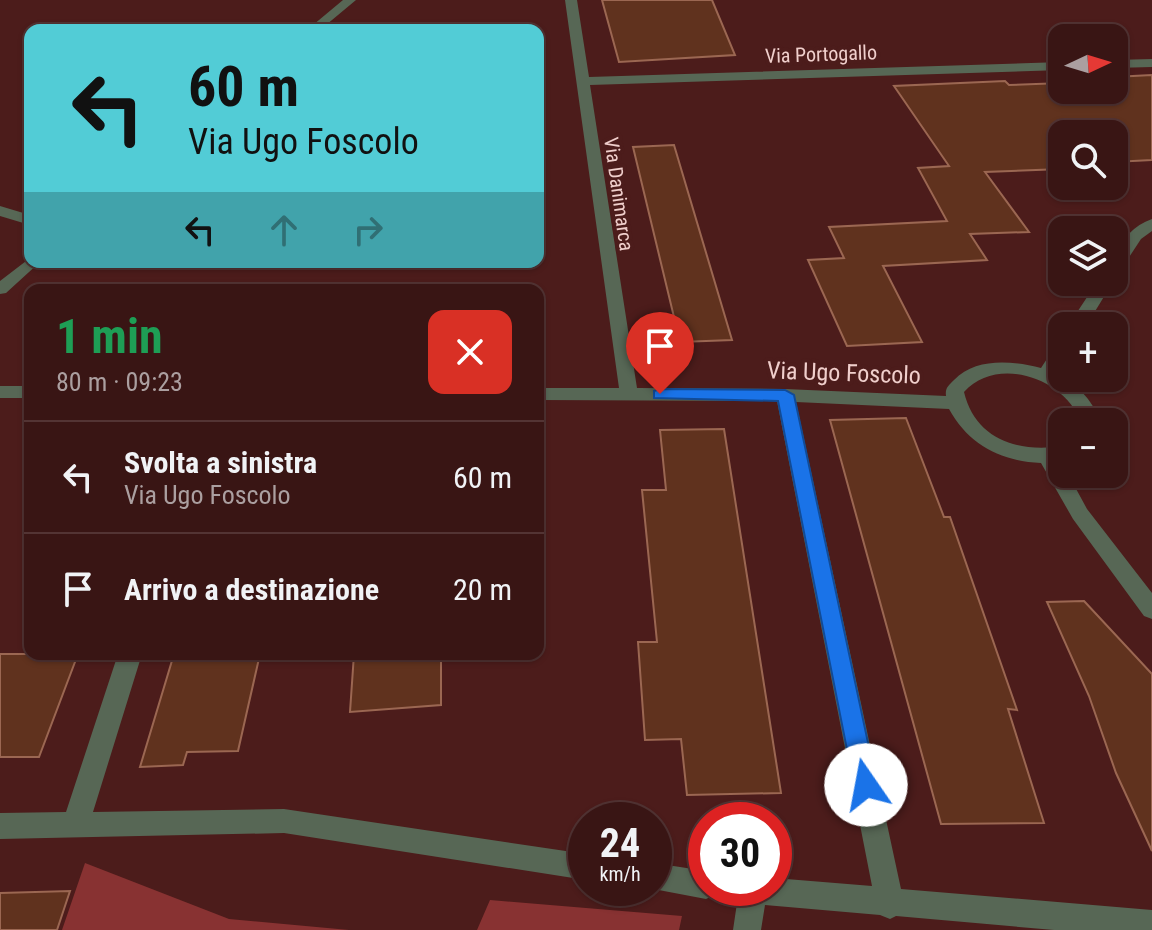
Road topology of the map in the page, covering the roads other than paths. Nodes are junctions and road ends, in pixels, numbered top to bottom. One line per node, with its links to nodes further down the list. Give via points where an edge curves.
1 (350, 0): 3 (street)
2 (571, 0): 7 (street, Via Danimarca)
3 (320, 24)
4 (1152, 63): 5 (street)
5 (1128, 64)
6 (1048, 66): 7 (street, Via Portogallo)
7 (582, 81): 19 (street, Via Danimarca)
8 (0, 211): 9 (street)
9 (24, 218)
10 (1152, 224): 11 (street)
11 (1128, 247)
12 (25, 268): 13 (street)
13 (0, 289)
14 (1048, 371): 15 (street)
15 (1045, 376): 21 (street, via 999,368 970,375 954,391); 22 (street, via 1066,386)
16 (0, 392): 17 (street)
17 (24, 392)
18 (544, 394): 19 (street, Via Ugo Foscolo)
19 (629, 394): 20 (street, Via Ugo Foscolo)
20 (785, 395): 21 (street, Via Ugo Foscolo); 31 (street)
21 (955, 403): 23 (street, via 956,413 977,436 1011,452)
22 (1089, 408)
23 (1048, 455)
24 (1069, 488): 25 (street, via 1080,514)
25 (1152, 610)
26 (128, 660): 27 (street)
27 (75, 825): 28 (street); 29 (street, via 284,821)
28 (0, 826)
29 (568, 864)
30 (792, 895): 31 (street)
31 (890, 905): 33 (street)
32 (742, 906): 34 (street)
33 (1152, 924)
34 (747, 930)

